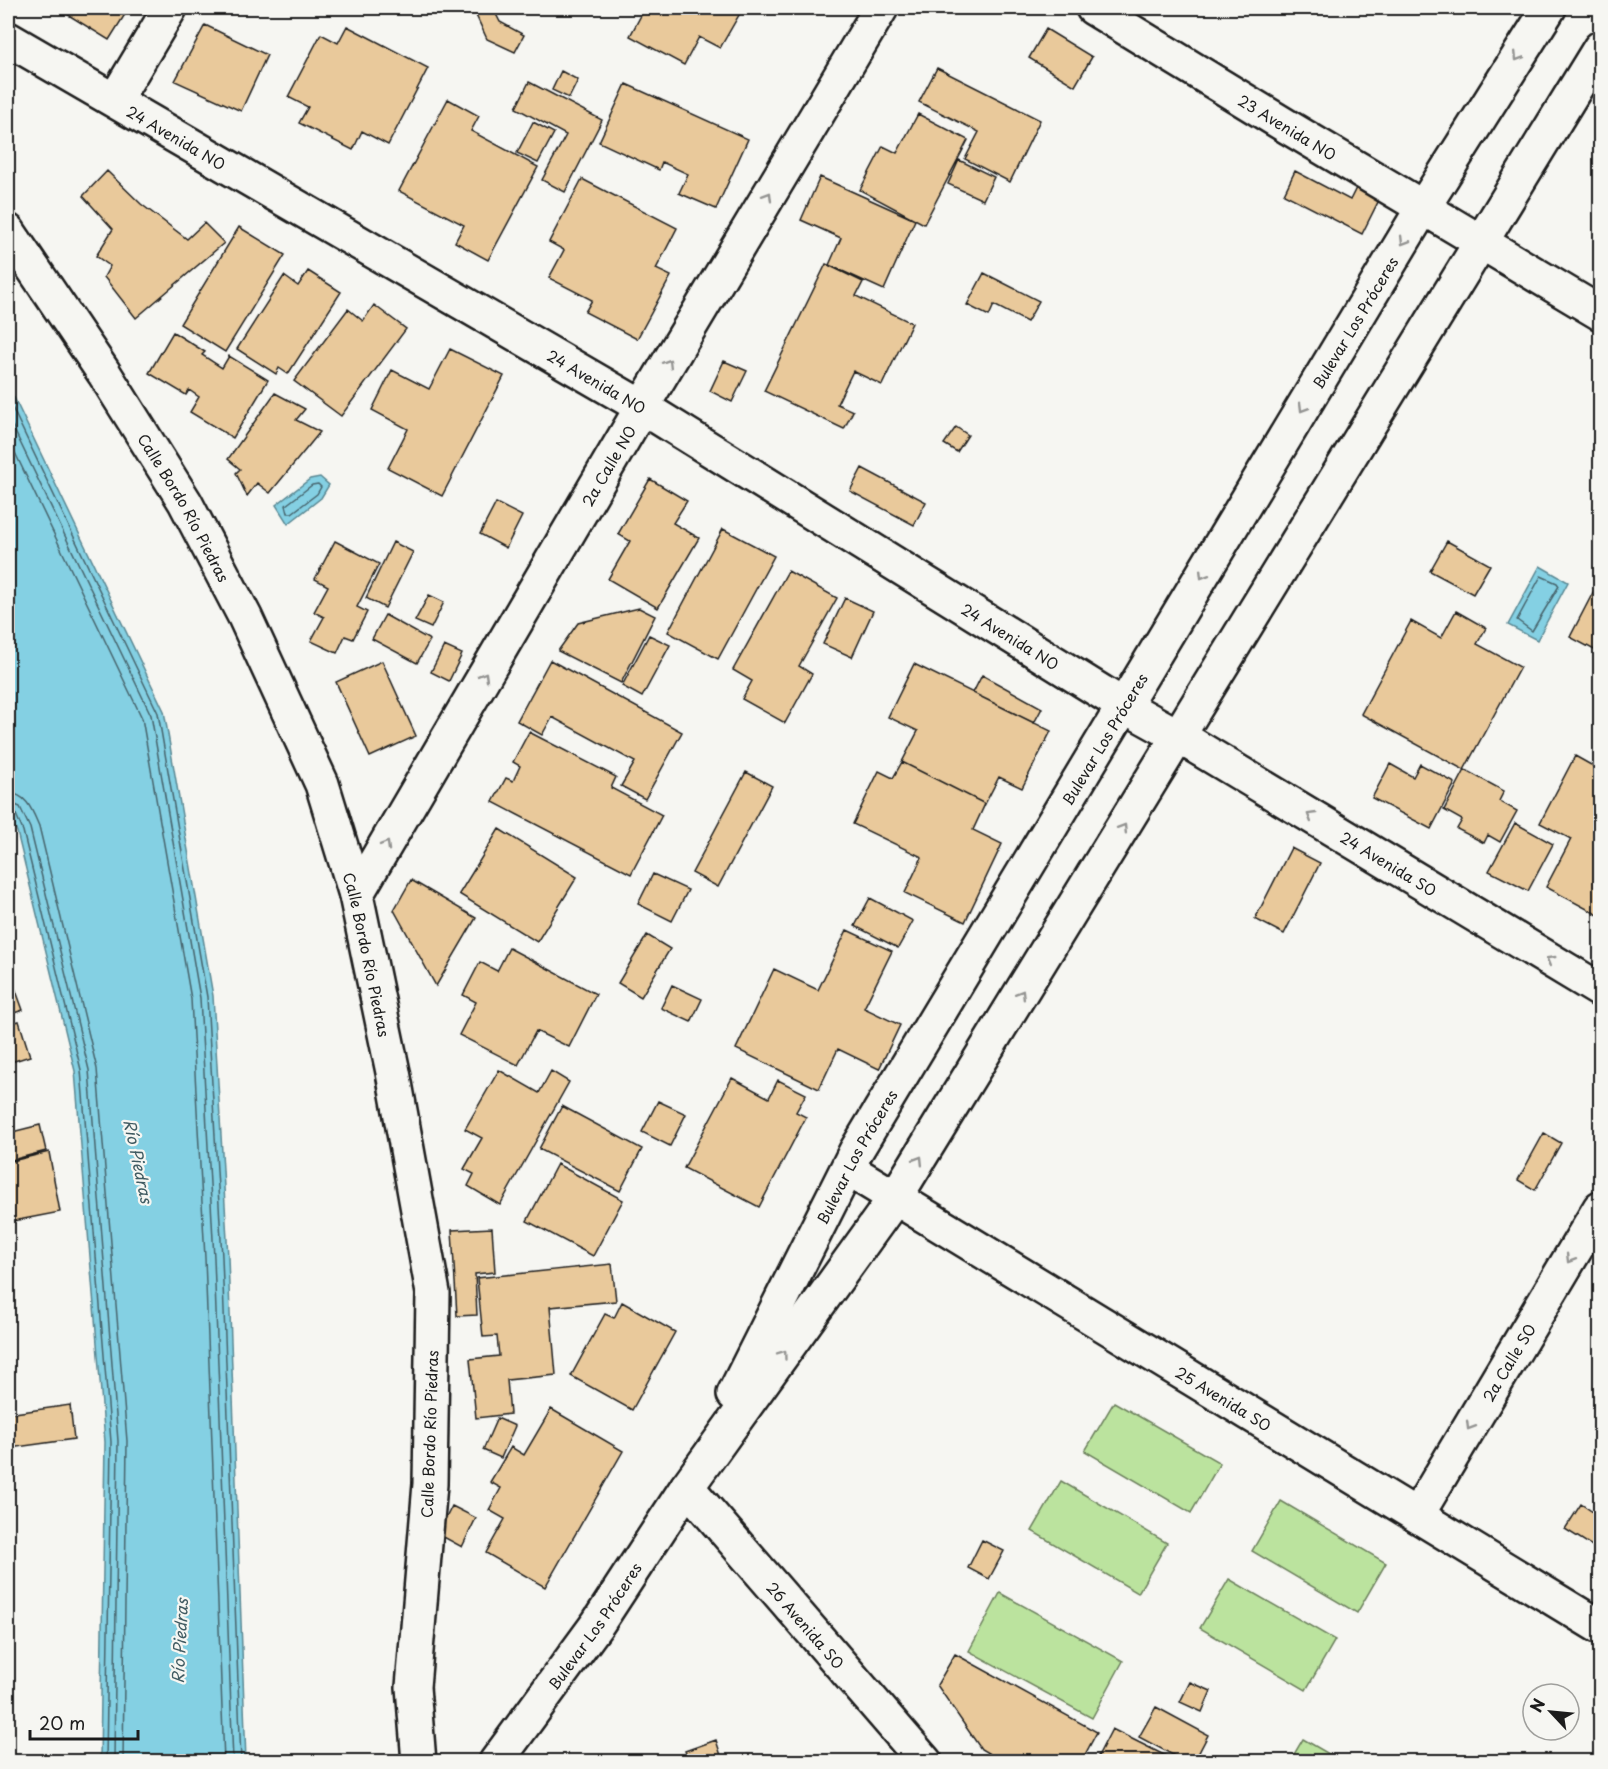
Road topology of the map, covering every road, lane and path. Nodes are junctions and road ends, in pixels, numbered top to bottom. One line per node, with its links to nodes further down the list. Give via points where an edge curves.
1 (170, 8): 7 (street)
2 (881, 8): 12 (street, 2a Calle NO, one-way to 2)
3 (1094, 8): 8 (street, 23 Avenida NO)
4 (1549, 8): 8 (street, Bulevar Los Próceres, one-way to 8)
5 (8, 39): 7 (street, 24 Avenida NO)
6 (1600, 48): 10 (street, Bulevar Los Próceres)
7 (115, 100): 12 (street, 24 Avenida NO)
8 (1424, 206): 10 (street, 23 Avenida NO); 13 (street, Bulevar Los Próceres, one-way to 13)
9 (8, 231): 15 (street, Calle Bordo Río Piedras, via 104,373 196,523 245,617 322,784)
10 (1482, 243): 11 (street, 23 Avenida NO); 14 (street, Bulevar Los Próceres)
11 (1600, 313)
12 (642, 407): 13 (street, 24 Avenida NO); 15 (street, 2a Calle NO, one-way to 12)
13 (1124, 706): 14 (street, 24 Avenida NO); 17 (street, Bulevar Los Próceres)
14 (1180, 737): 16 (street, 24 Avenida SO, one-way to 14); 18 (street, Bulevar Los Próceres, one-way to 14)
15 (356, 895): 23 (street, Calle Bordo Río Piedras, via 433,1293 430,1484 413,1687)
16 (1600, 990)
17 (848, 1168): 18 (street, 25 Avenida SO); 20 (street, Bulevar Los Próceres)
18 (896, 1198): 20 (street, Bulevar Los Próceres, one-way to 18); 21 (street, 25 Avenida SO)
19 (1600, 1208): 21 (street, 2a Calle SO, one-way to 21)
20 (687, 1487): 24 (street, Bulevar Los Próceres, via 598,1623); 25 (street, 26 Avenida SO)
21 (1417, 1515): 22 (street, 25 Avenida SO)
22 (1600, 1627)
23 (419, 1761)
24 (496, 1761)
25 (925, 1761)

